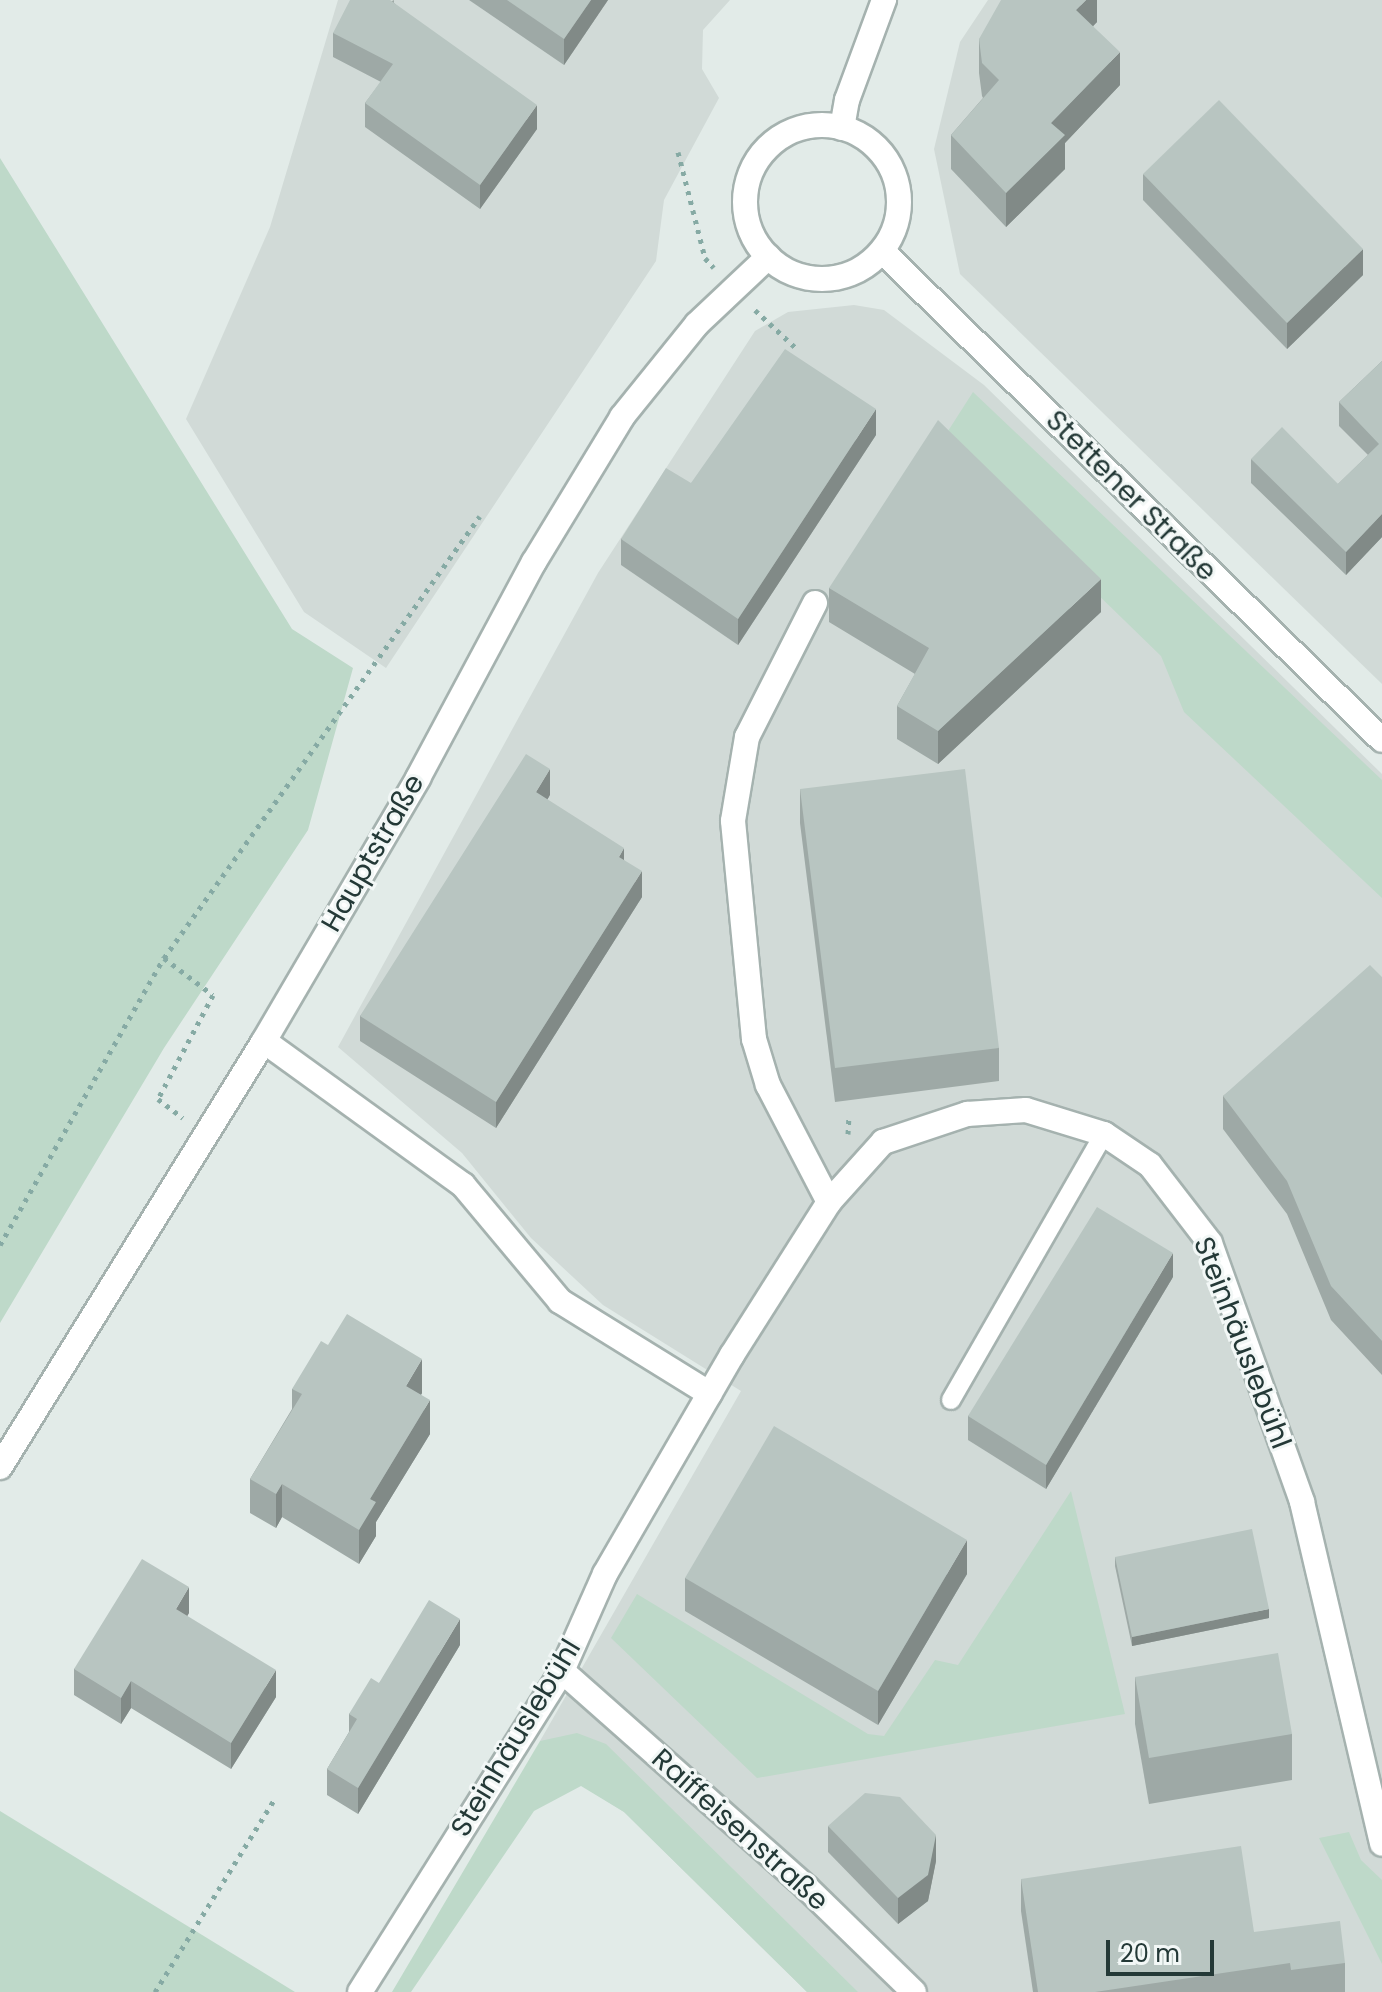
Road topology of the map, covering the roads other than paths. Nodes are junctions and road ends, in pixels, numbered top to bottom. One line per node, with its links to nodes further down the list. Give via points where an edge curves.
1 (884, 0): 2 (street)
2 (842, 128): 3 (street, via 874,147 895,179 899,204); 4 (street, via 803,127 769,147 756,162 748,181 747,222)
3 (882, 251): 4 (street, via 847,276 826,279 785,270); 6 (street, Stettener Straße)
4 (768, 257): 7 (street, Hauptstraße, via 697,324 622,417 534,562 418,778)
5 (815, 603): 9 (street, via 747,737 733,821 754,1039 768,1085)
6 (1382, 740)
7 (264, 1041): 10 (street, via 463,1185 560,1301); 12 (street, Hauptstraße)
8 (1104, 1134): 9 (street, Steinhäuslebühl, via 1026,1110 967,1114 883,1142); 11 (lane); 14 (street, Steinhäuslebühl, via 1150,1165 1210,1243 1302,1502)
9 (829, 1202): 10 (street, Steinhäuslebühl)
10 (710, 1394): 13 (street, Steinhäuslebühl, via 605,1574)
11 (951, 1400)
12 (0, 1467)
13 (562, 1671): 15 (street, Steinhäuslebühl); 16 (street, Raiffeisenstraße, via 807,1888)
14 (1382, 1844)
15 (360, 1992)
16 (914, 1992)

